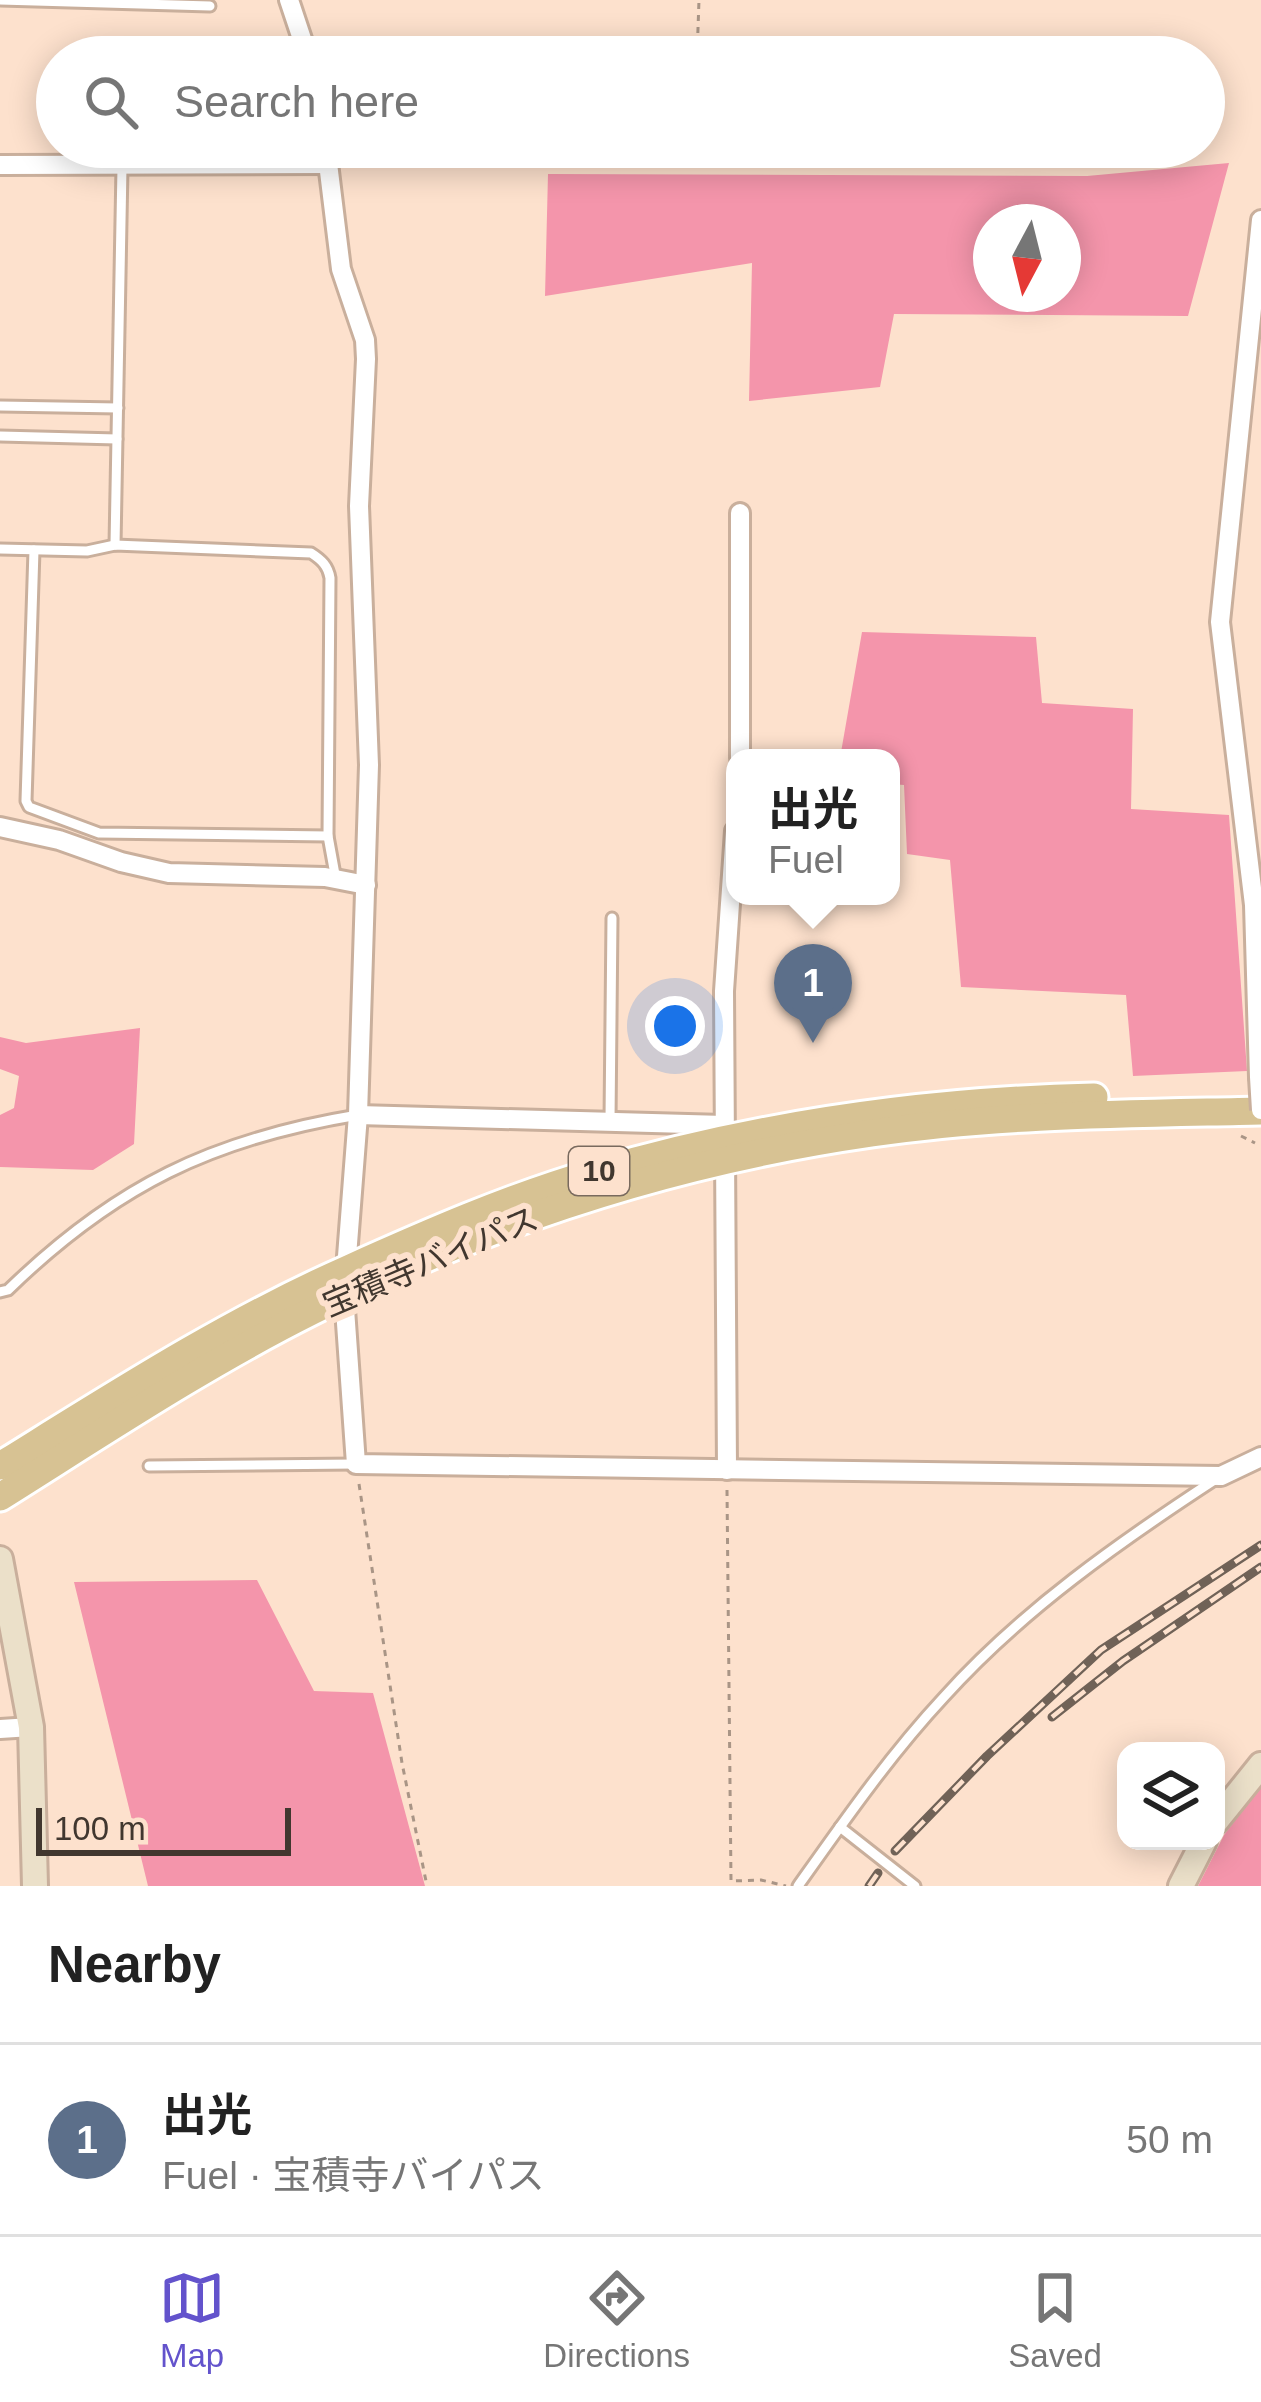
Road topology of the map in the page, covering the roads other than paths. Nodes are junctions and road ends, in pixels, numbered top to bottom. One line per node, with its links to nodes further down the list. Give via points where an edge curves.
1 (0, 0): 3 (lane)
2 (289, 0): 4 (street)
3 (210, 6)
4 (301, 36)
5 (0, 165): 6 (street)
6 (36, 165)
7 (122, 168): 11 (lane)
8 (329, 168): 22 (street, via 340,268 365,340 359,506)
9 (1261, 220): 25 (street, via 1220,622 1254,905)
10 (0, 406): 11 (lane)
11 (118, 408): 13 (lane)
12 (0, 436): 13 (lane)
13 (117, 440): 15 (lane)
14 (740, 513): 18 (street)
15 (116, 545): 17 (lane); 20 (lane, via 311,553 328,567)
16 (0, 549): 17 (lane)
17 (34, 550): 20 (lane, via 29,807 99,833)
18 (740, 749)
19 (0, 827): 21 (street, via 169,873)
20 (328, 836): 21 (lane)
21 (335, 880): 22 (street)
22 (366, 885): 27 (street)
23 (730, 905): 29 (street)
24 (612, 918): 28 (lane)
25 (1260, 1085): 26 (street, bridge); 29 (main road, 宝積寺バイパス / 10, via 952,1104)
26 (1261, 1110): 29 (main road, 宝積寺バイパス / 10)
27 (358, 1115): 28 (street); 30 (street); 31 (lane, via 241,1141 152,1179)
28 (610, 1120): 29 (street)
29 (725, 1141): 30 (main road, 宝積寺バイパス / 10); 36 (street)
30 (345, 1282): 33 (street); 34 (main road, 宝積寺バイパス / 10, via 125,1388); 38 (main road, 宝積寺バイパス / 10)
31 (0, 1292)
32 (1261, 1456): 37 (street)
33 (356, 1464): 35 (lane); 36 (street)
34 (0, 1466)
35 (149, 1466)
36 (727, 1470): 37 (street)
37 (1221, 1476): 44 (lane, via 1143,1527 1011,1634 945,1695)
38 (0, 1497)
39 (0, 1559): 40 (street)
40 (31, 1727): 41 (street); 46 (street)
41 (0, 1729)
42 (1261, 1766): 43 (street)
43 (1225, 1810)
44 (840, 1827): 47 (lane); 48 (lane)
45 (1199, 1850): 49 (street)
46 (35, 1886)
47 (798, 1886)
48 (915, 1886)
49 (1181, 1886)

